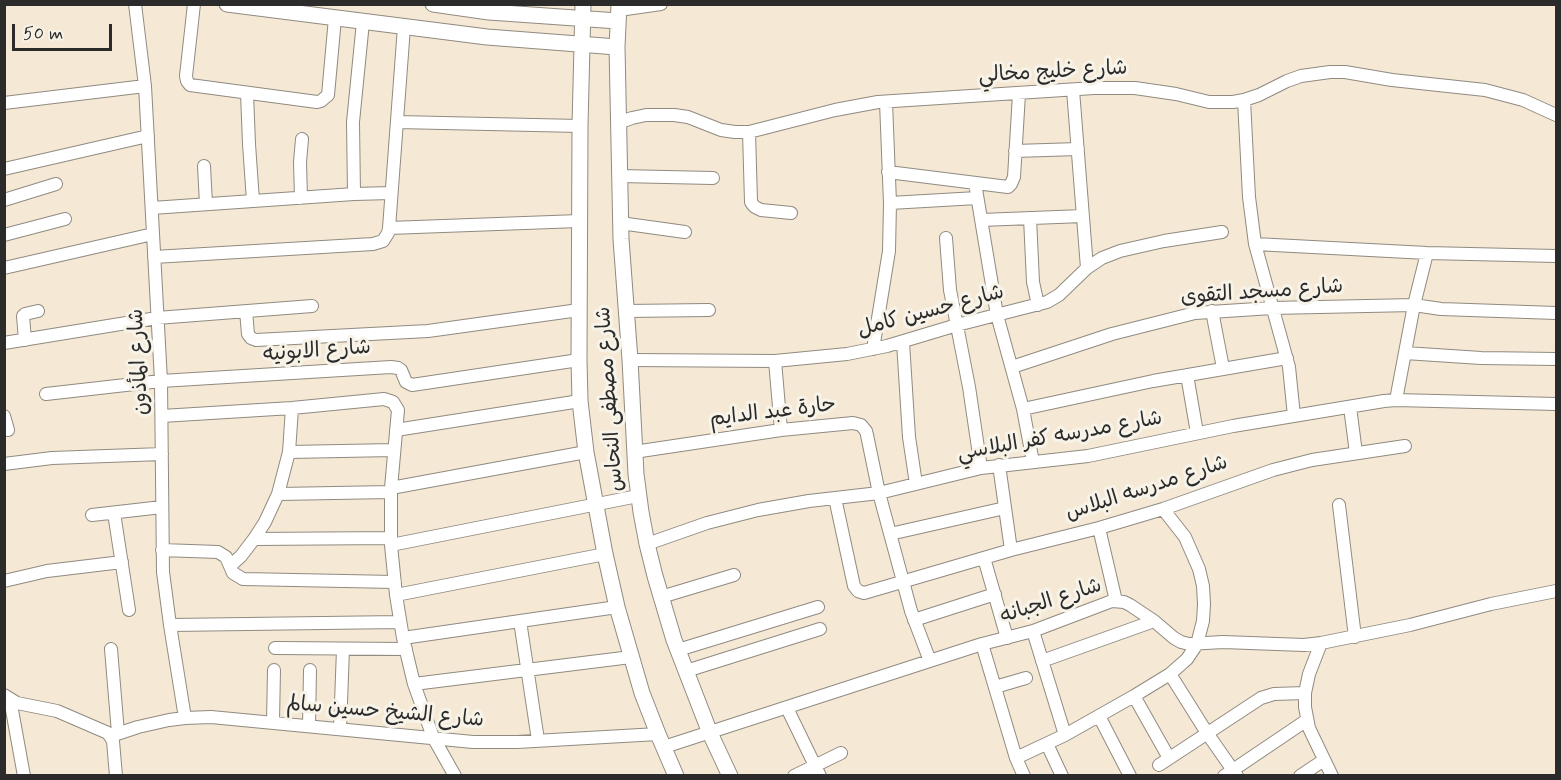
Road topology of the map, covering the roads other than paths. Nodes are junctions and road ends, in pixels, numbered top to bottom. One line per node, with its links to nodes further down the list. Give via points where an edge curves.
1 (135, 4): 13 (street, شارع المأذون)
2 (194, 4): 15 (street, via 187,81 192,86)
3 (227, 4): 8 (street)
4 (433, 4): 6 (street, via 489,12)
5 (661, 4): 7 (street)
6 (582, 11): 7 (street); 11 (street, شارع مصطفى النحاس)
7 (619, 12): 12 (street, شارع مصطفى النحاس)
8 (335, 18): 9 (street); 15 (street, via 325,99 317,102)
9 (363, 22): 10 (street); 37 (street, via 354,122)
10 (404, 27): 11 (street); 21 (street)
11 (581, 45): 12 (street); 23 (street, شارع مصطفى النحاس)
12 (617, 47): 22 (street, شارع مصطفى النحاس)
13 (145, 86): 19 (street); 25 (street, شارع المأذون)
14 (1073, 90): 16 (street, شارع خليج مخالي); 17 (street, شارع خليج مخالي, via 1135,88 1221,103); 27 (street)
15 (248, 93): 41 (street)
16 (1018, 94): 18 (street, شارع خليج مخالي); 28 (street)
17 (1244, 100): 20 (street, شارع خليج مخالي, via 1301,76 1345,72 1485,90 1523,100); 58 (street)
18 (886, 102): 24 (street, شارع خليج مخالي, via 835,110); 31 (street)
19 (4, 103)
20 (1557, 116)
21 (397, 122): 23 (street); 36 (street)
22 (618, 123): 24 (street, شارع خليج مخالي, via 646,115 674,115 721,130); 32 (street, شارع مصطفى النحاس)
23 (580, 126): 49 (street, شارع مصطفى النحاس)
24 (748, 132): 45 (street, via 753,205 761,210)
25 (148, 136): 30 (street); 44 (street, شارع المأذون)
26 (302, 140): 38 (street)
27 (1077, 149): 28 (street); 46 (street)
28 (1015, 151): 34 (street, via 1011,184 1004,187)
29 (204, 166): 43 (street)
30 (4, 169)
31 (888, 172): 34 (street); 42 (street)
32 (619, 176): 33 (street); 51 (street, شارع مصطفى النحاس)
33 (713, 178)
34 (975, 183): 39 (street)
35 (56, 184): 40 (street)
36 (391, 193): 37 (street); 52 (street)
37 (354, 194): 38 (street)
38 (301, 198): 41 (street)
39 (977, 198): 42 (street); 50 (street)
40 (4, 200)
41 (253, 201): 43 (street)
42 (890, 203): 81 (street, via 890,251)
43 (206, 204): 44 (street)
44 (152, 208): 55 (street, شارع المأذون)
45 (791, 213)
46 (1083, 216): 47 (street); 63 (street)
47 (1030, 218): 50 (street); 64 (street)
48 (65, 219): 56 (street)
49 (579, 220): 52 (street); 68 (street, شارع مصطفى النحاس)
50 (981, 220): 75 (street)
51 (620, 223): 53 (street); 72 (street, شارع مصطفى النحاس)
52 (389, 228): 61 (street, via 383,241 373,244)
53 (685, 232)
54 (1222, 232): 63 (street, شارع حسين كامل, via 1120,251)
55 (153, 234): 61 (street, شارع المأذون); 62 (street)
56 (4, 235)
57 (946, 238): 77 (street)
58 (1255, 244): 59 (street); 67 (street)
59 (1427, 253): 60 (street); 65 (street)
60 (1557, 256)
61 (154, 257): 76 (street, شارع المأذون)
62 (4, 268)
63 (1086, 268): 64 (street, شارع حسين كامل, via 1059,295)
64 (1038, 304): 75 (street, شارع حسين كامل)
65 (1413, 305): 67 (street, شارع مسجد التقوى); 74 (street, شارع مسجد التقوى); 82 (street)
66 (312, 306): 71 (street)
67 (1272, 308): 73 (street, شارع مسجد التقوى); 83 (street)
68 (579, 310): 71 (street, via 428,331 256,340 248,334); 85 (street, شارع مصطفى النحاس)
69 (709, 310): 72 (street)
70 (38, 311): 78 (street, via 23,316)
71 (246, 311): 76 (street)
72 (626, 311): 86 (street, شارع مصطفى النحاس)
73 (1212, 311): 88 (street, شارع مسجد التقوى, via 1112,334); 89 (street)
74 (1557, 313)
75 (998, 315): 77 (street, شارع حسين كامل); 88 (street)
76 (157, 318): 78 (street); 91 (street, شارع المأذون)
77 (957, 325): 79 (street, شارع حسين كامل); 116 (street)
78 (25, 340): 80 (street)
79 (903, 342): 81 (street, شارع حسين كامل); 117 (street)
80 (4, 343)
81 (873, 349): 87 (street, شارع حسين كامل)
82 (1405, 353): 84 (street); 93 (street)
83 (1287, 358): 89 (street); 101 (street)
84 (1557, 359)
85 (579, 360): 91 (street, شارع الابونيه, via 412,385 394,367); 94 (street, شارع مصطفى النحاس)
86 (630, 360): 87 (street, شارع حسين كامل); 110 (street, شارع مصطفى النحاس)
87 (775, 361): 104 (street)
88 (1012, 367): 98 (street)
89 (1222, 368): 90 (street)
90 (1187, 375): 98 (street); 105 (street)
91 (160, 381): 92 (street, شارع الابونيه); 100 (street, شارع المأذون)
92 (46, 394)
93 (1396, 400): 95 (street, شارع مدرسه كفر البلاسي); 96 (street, شارع مدرسه كفر البلاسي)
94 (580, 401): 103 (street); 109 (street, شارع مصطفى النحاس)
95 (1557, 404)
96 (1350, 407): 101 (street, شارع مدرسه كفر البلاسي); 111 (street)
97 (292, 408): 100 (street); 103 (street, via 389,399 398,410); 108 (street)
98 (1023, 409): 113 (street)
99 (4, 416): 102 (street)
100 (162, 416): 112 (street, شارع المأذون)
101 (1294, 416): 105 (street, شارع مدرسه كفر البلاسي)
102 (8, 430)
103 (396, 430): 107 (street)
104 (782, 430): 110 (street, حارة عبد الدايم); 119 (street, حارة عبد الدايم, via 861,425 867,435)
105 (1197, 433): 113 (street, شارع مدرسه كفر البلاسي, via 1088,456)
106 (1405, 446): 111 (street, شارع مدرسه البلاس)
107 (394, 450): 108 (street); 118 (street)
108 (289, 452): 120 (street)
109 (586, 452): 118 (street); 123 (street, شارع مصطفى النحاس)
110 (634, 452): 121 (street, شارع مصطفى النحاس)
111 (1356, 453): 127 (street, شارع مدرسه البلاس, via 1273,470)
112 (162, 454): 114 (street, via 74,456); 125 (street, شارع المأذون)
113 (1033, 462): 115 (street, شارع مدرسه كفر البلاسي)
114 (4, 464)
115 (999, 465): 116 (street, شارع مدرسه كفر البلاسي); 126 (street)
116 (981, 468): 117 (street, شارع مدرسه كفر البلاسي)
117 (916, 484): 119 (street, شارع مدرسه كفر البلاسي)
118 (391, 490): 120 (street); 133 (street)
119 (879, 493): 122 (street, شارع مدرسه كفر البلاسي); 131 (street, حارة عبد الدايم)
120 (278, 494): 132 (street)
121 (638, 496): 123 (street); 134 (street, شارع مصطفى النحاس)
122 (835, 498): 134 (street, شارع مدرسه كفر البلاسي, via 758,510); 144 (street, شارع مدرسه البلاس, via 856,589 864,593)
123 (596, 504): 133 (street); 137 (street, شارع مصطفى النحاس)
124 (1339, 505): 160 (street)
125 (162, 507): 128 (street); 135 (street, شارع المأذون)
126 (1005, 508): 131 (street); 136 (street)
127 (1163, 509): 130 (street, شارع مدرسه البلاس); 165 (street, via 1185,537 1199,569 1204,604)
128 (114, 513): 129 (street); 139 (street)
129 (92, 515)
130 (1099, 528): 136 (street, شارع مدرسه البلاس); 149 (street)
131 (890, 534): 144 (street, حارة عبد الدايم)
132 (254, 539): 133 (street); 140 (street)
133 (391, 542): 143 (street)
134 (646, 544): 148 (street, شارع مصطفى النحاس)
135 (162, 550): 140 (street, via 218,552); 157 (street, شارع المأذون)
136 (1011, 550): 138 (street, شارع مدرسه البلاس)
137 (605, 554): 147 (street); 150 (street, شارع مصطفى النحاس)
138 (984, 558): 144 (street, شارع مدرسه البلاس); 146 (street)
139 (122, 562): 142 (street, via 47,571); 152 (street)
140 (230, 566): 143 (street, via 243,579)
141 (734, 575): 148 (street)
142 (4, 581)
143 (395, 582): 147 (street)
144 (904, 582): 153 (street, حارة عبد الدايم)
145 (1557, 591): 160 (street, شارع الجبانه)
146 (995, 594): 153 (street); 161 (street)
147 (396, 595): 156 (street)
148 (661, 597): 169 (street, شارع مصطفى النحاس)
149 (1116, 601): 155 (street, شارع الجبانه, via 1130,604); 159 (street, شارع الجبانه)
150 (617, 607): 154 (street); 170 (street, شارع مصطفى النحاس)
151 (818, 607): 169 (street)
152 (129, 610)
153 (914, 620): 171 (street, حارة عبد الدايم)
154 (520, 621): 163 (street); 173 (street)
155 (1154, 621): 165 (street, شارع الجبانه, via 1181,642); 172 (street)
156 (400, 622): 157 (street); 163 (street)
157 (170, 626): 186 (street, شارع المأذون)
158 (820, 629): 176 (street)
159 (1033, 631): 161 (street, شارع الجبانه); 172 (street)
160 (1355, 637): 162 (street, شارع الجبانه)
161 (1007, 638): 164 (street, شارع الجبانه)
162 (1321, 643): 165 (street, شارع الجبانه); 181 (street)
163 (404, 644): 168 (street); 179 (street)
164 (982, 644): 171 (street, شارع الجبانه); 180 (street)
165 (1197, 644): 177 (street)
166 (275, 648): 168 (street)
167 (111, 649): 192 (street)
168 (343, 649): 190 (street)
169 (678, 650): 176 (street, شارع مصطفى النحاس)
170 (631, 657): 173 (street); 197 (street, شارع مصطفى النحاس)
171 (930, 661): 184 (street, شارع الجبانه)
172 (1042, 661): 194 (street)
173 (527, 669): 179 (street); 196 (street)
174 (274, 670): 188 (street)
175 (310, 670): 189 (street)
176 (686, 671): 191 (street, شارع مصطفى النحاس)
177 (1170, 674): 182 (street); 193 (street)
178 (1026, 678): 180 (street)
179 (414, 684): 195 (street)
180 (994, 687): 200 (street)
181 (1305, 693): 187 (street); 193 (street, via 1261,698)
182 (1134, 696): 185 (street); 193 (street, via 1164,762)
183 (7, 697): 192 (street); 205 (street)
184 (787, 708): 191 (street, شارع الجبانه); 202 (street)
185 (1099, 716): 194 (street); 203 (street)
186 (184, 718): 188 (street, شارع الشيخ حسين سالم); 192 (street, شارع الشيخ حسين سالم)
187 (1306, 720): 201 (street); 204 (street)
188 (273, 722): 189 (street, شارع الشيخ حسين سالم)
189 (309, 726): 190 (street, شارع الشيخ حسين سالم)
190 (340, 729): 195 (street, شارع الشيخ حسين سالم)
191 (710, 733): 197 (street, شارع الجبانه); 209 (street, شارع مصطفى النحاس)
192 (115, 734): 206 (street)
193 (1207, 734): 204 (street)
194 (1065, 735): 198 (street)
195 (433, 737): 196 (street, شارع الشيخ حسين سالم, via 473,742); 207 (street)
196 (538, 740): 197 (street, شارع الشيخ حسين سالم)
197 (661, 741): 208 (street, شارع مصطفى النحاس)
198 (1047, 744): 200 (street); 212 (street)
199 (842, 753): 202 (street)
200 (1016, 758): 211 (street)
201 (1324, 760): 213 (street); 214 (street)
202 (817, 771): 210 (street)
203 (1126, 774)
204 (1231, 774)
205 (24, 776)
206 (116, 776)
207 (455, 776)
208 (676, 776)
209 (730, 776)
210 (794, 776)
211 (1024, 776)
212 (1062, 776)
213 (1300, 776)
214 (1332, 776)

